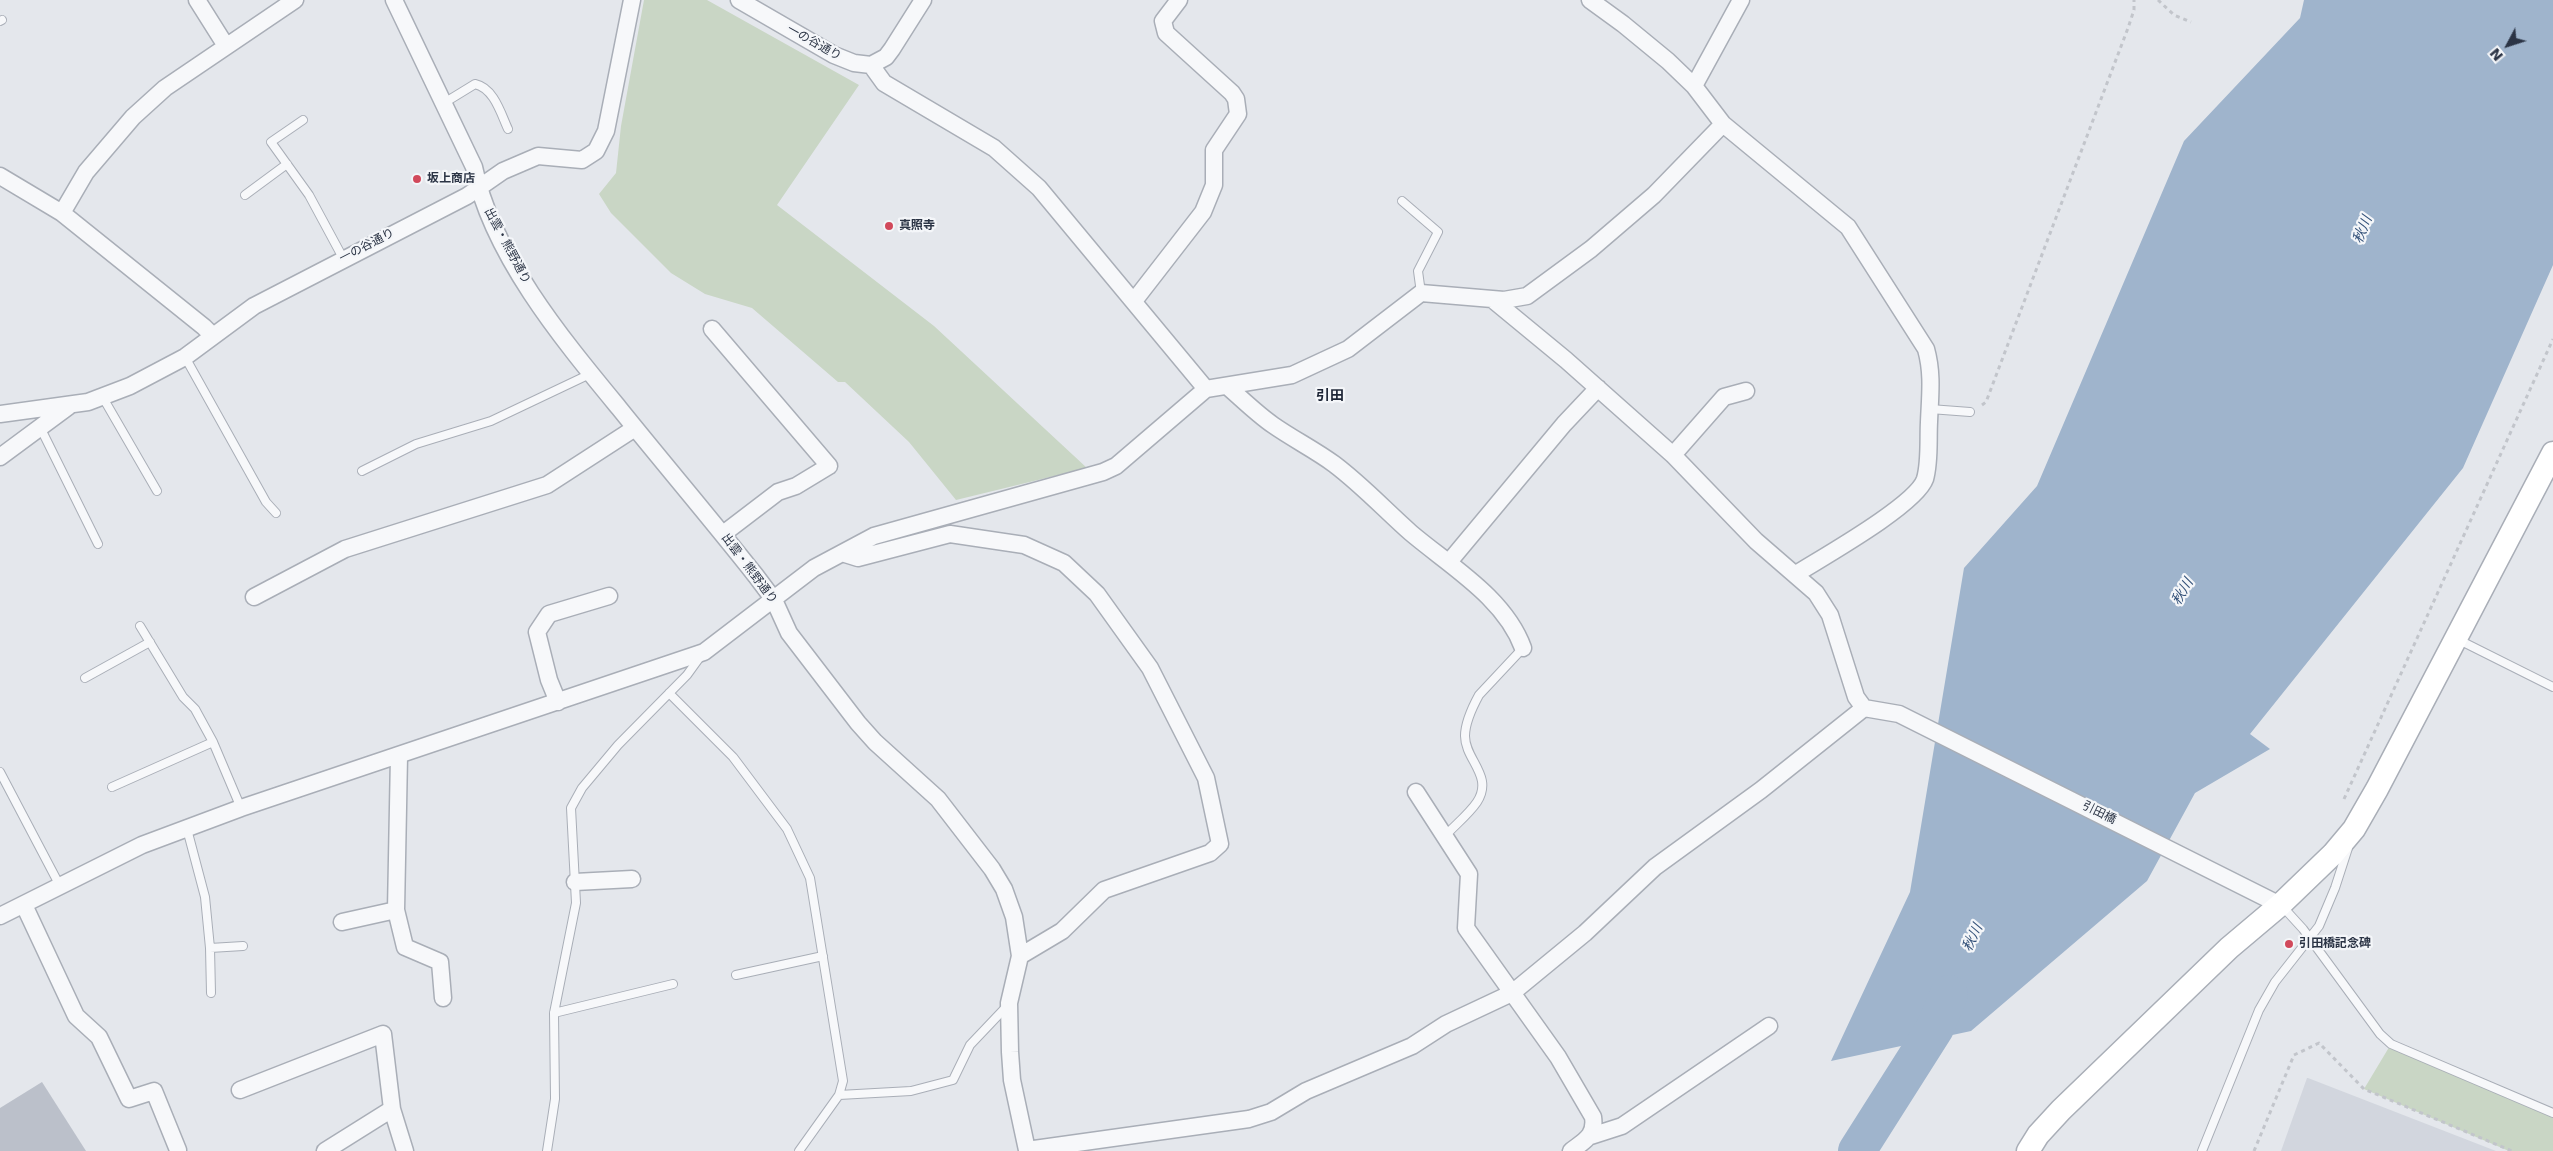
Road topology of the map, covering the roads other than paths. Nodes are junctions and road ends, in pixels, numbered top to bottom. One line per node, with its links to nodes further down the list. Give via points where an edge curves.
1 (197, 0): 10 (street)
2 (295, 0): 10 (street)
3 (394, 0): 13 (street, 出雲・熊野通り)
4 (632, 0): 19 (street, 一の谷通り, via 606,131 596,151 582,160 538,156)
5 (739, 0): 11 (street, 一の谷通り, via 834,55 854,63)
6 (923, 0): 11 (street, via 889,53)
7 (1179, 0): 26 (street, via 1163,21 1166,33 1232,93 1238,114 1214,150 1214,185 1203,212)
8 (1590, 0): 12 (street, via 1623,24)
9 (1742, 0): 12 (street)
10 (226, 46): 22 (street, via 165,88 134,117 86,172)
11 (871, 65): 26 (street, via 884,83 994,148 1021,170)
12 (1694, 86): 15 (street)
13 (444, 103): 16 (lane, via 475,84 480,85 491,95); 19 (street, 出雲・熊野通り, via 474,167)
14 (303, 120): 17 (lane, via 271,142)
15 (1722, 124): 25 (street, via 1654,195 1591,250 1527,296); 37 (street, via 1848,227 1926,350 1931,369)
16 (508, 129)
17 (287, 164): 20 (lane); 23 (lane, via 309,195)
18 (0, 176): 22 (street)
19 (479, 188): 23 (street, 一の谷通り); 30 (street, 出雲・熊野通り, via 497,232 522,277 552,325)
20 (245, 195)
21 (1402, 201): 24 (lane, via 1438,232 1418,271)
22 (62, 213): 28 (street)
23 (343, 258): 28 (street, 一の谷通り, via 254,306)
24 (1421, 293): 25 (street); 31 (street, via 1348,349 1292,375)
25 (1492, 300): 32 (street)
26 (1134, 301): 33 (street)
27 (712, 329): 48 (street, via 829,466 796,486 778,492)
28 (212, 335): 29 (street, 一の谷通り)
29 (185, 357): 35 (street, 一の谷通り, via 130,386); 47 (lane, via 266,502)
30 (590, 374): 41 (street, 出雲・熊野通り); 45 (lane, via 491,421 416,444)
31 (1227, 386): 33 (street); 51 (street, via 1272,425 1361,485 1410,532)
32 (1598, 388): 43 (street); 51 (street)
33 (1206, 390): 50 (street, via 1116,466 874,536)
34 (1746, 391): 43 (street, via 1724,397)
35 (102, 396): 36 (street, 一の谷通り); 46 (lane)
36 (70, 405): 39 (street, 一の谷通り); 40 (street)
37 (1930, 409): 38 (lane); 52 (street, via 1927,468 1920,489 1899,508)
38 (1970, 412)
39 (0, 414)
40 (40, 427): 44 (street); 49 (lane)
41 (634, 428): 48 (street, 出雲・熊野通り); 54 (street, via 547,485 345,549)
42 (2553, 453): 57 (street)
43 (1673, 455): 52 (street, via 1756,541)
44 (0, 456)
45 (362, 471)
46 (157, 491)
47 (276, 513)
48 (723, 534): 55 (street, 出雲・熊野通り)
49 (98, 544)
50 (842, 553): 55 (street, via 814,568); 87 (street, via 858,558 950,534 1024,545 1064,562 1097,594 1150,668 1206,778 1220,844 1210,853 1104,890 1062,931)
51 (1449, 562): 59 (street, via 1496,605 1517,630)
52 (1796, 574): 65 (street, via 1816,594 1830,615 1850,682)
53 (609, 596): 64 (street, via 548,614 537,632)
54 (254, 597)
55 (774, 600): 60 (street); 87 (street, 出雲・熊野通り, via 789,632 858,722 875,742 938,799 992,869 1004,889 1014,917)
56 (140, 626): 58 (lane)
57 (2456, 639): 62 (lane); 73 (street)
58 (150, 642): 61 (lane); 66 (lane)
59 (1523, 648): 74 (lane, via 1474,704 1465,735 1483,777 1483,785 1478,801)
60 (704, 652): 63 (lane); 64 (street)
61 (85, 678)
62 (2553, 687)
63 (669, 693): 76 (lane, via 618,745 582,788 571,808); 86 (lane, via 733,757 788,829 810,878)
64 (558, 702): 67 (street)
65 (1864, 708): 78 (street, 引田橋, via 1899,714); 91 (street, via 1768,785 1655,867 1559,955)
66 (213, 742): 69 (lane); 71 (lane)
67 (399, 756): 71 (street); 80 (street)
68 (0, 772): 77 (lane)
69 (112, 787)
70 (1416, 792): 74 (street)
71 (241, 808): 72 (street)
72 (187, 829): 77 (street, via 142,845); 85 (lane, via 205,897)
73 (2354, 829): 78 (street, via 2333,854); 83 (lane, via 2336,888)
74 (1445, 836): 91 (street, via 1469,874 1466,928)
75 (632, 879): 76 (street)
76 (575, 882): 94 (lane, via 576,903)
77 (60, 886): 79 (street)
78 (2272, 900): 83 (lane); 108 (street, via 2229,948 2061,1110 2038,1134)
79 (24, 905): 81 (street); 101 (street, via 76,1016 99,1037 129,1099 154,1091)
80 (396, 910): 82 (street); 92 (street, via 405,947 440,962)
81 (0, 916)
82 (342, 922)
83 (2310, 940): 99 (lane, via 2380,1034 2391,1044); 109 (lane, via 2264,1000)
84 (243, 946): 85 (lane)
85 (210, 948): 90 (lane)
86 (823, 956): 88 (lane); 97 (lane, via 843,1081)
87 (1020, 956): 93 (street, 出雲・熊野通り)
88 (736, 975)
89 (673, 984): 94 (lane)
90 (211, 993)
91 (1512, 993): 100 (street, via 1558,1057 1593,1117 1595,1127); 102 (street, via 1446,1024 1412,1046 1306,1091 1272,1112 1249,1120)
92 (443, 998)
93 (1009, 1004): 97 (lane, via 970,1046 953,1080 911,1092); 102 (street, 出雲・熊野通り, via 1012,1080)
94 (554, 1013): 105 (lane, via 555,1099)
95 (1769, 1026): 100 (street, via 1622,1126)
96 (240, 1090): 98 (street, via 383,1034)
97 (839, 1095): 106 (lane)
98 (392, 1109): 103 (street); 104 (street)
99 (2553, 1113)
100 (1591, 1136): 107 (street)
101 (178, 1150)
102 (1026, 1150)
103 (325, 1151)
104 (405, 1151)
105 (547, 1151)
106 (798, 1151)
107 (1571, 1151)
108 (2028, 1151)
109 (2202, 1151)

